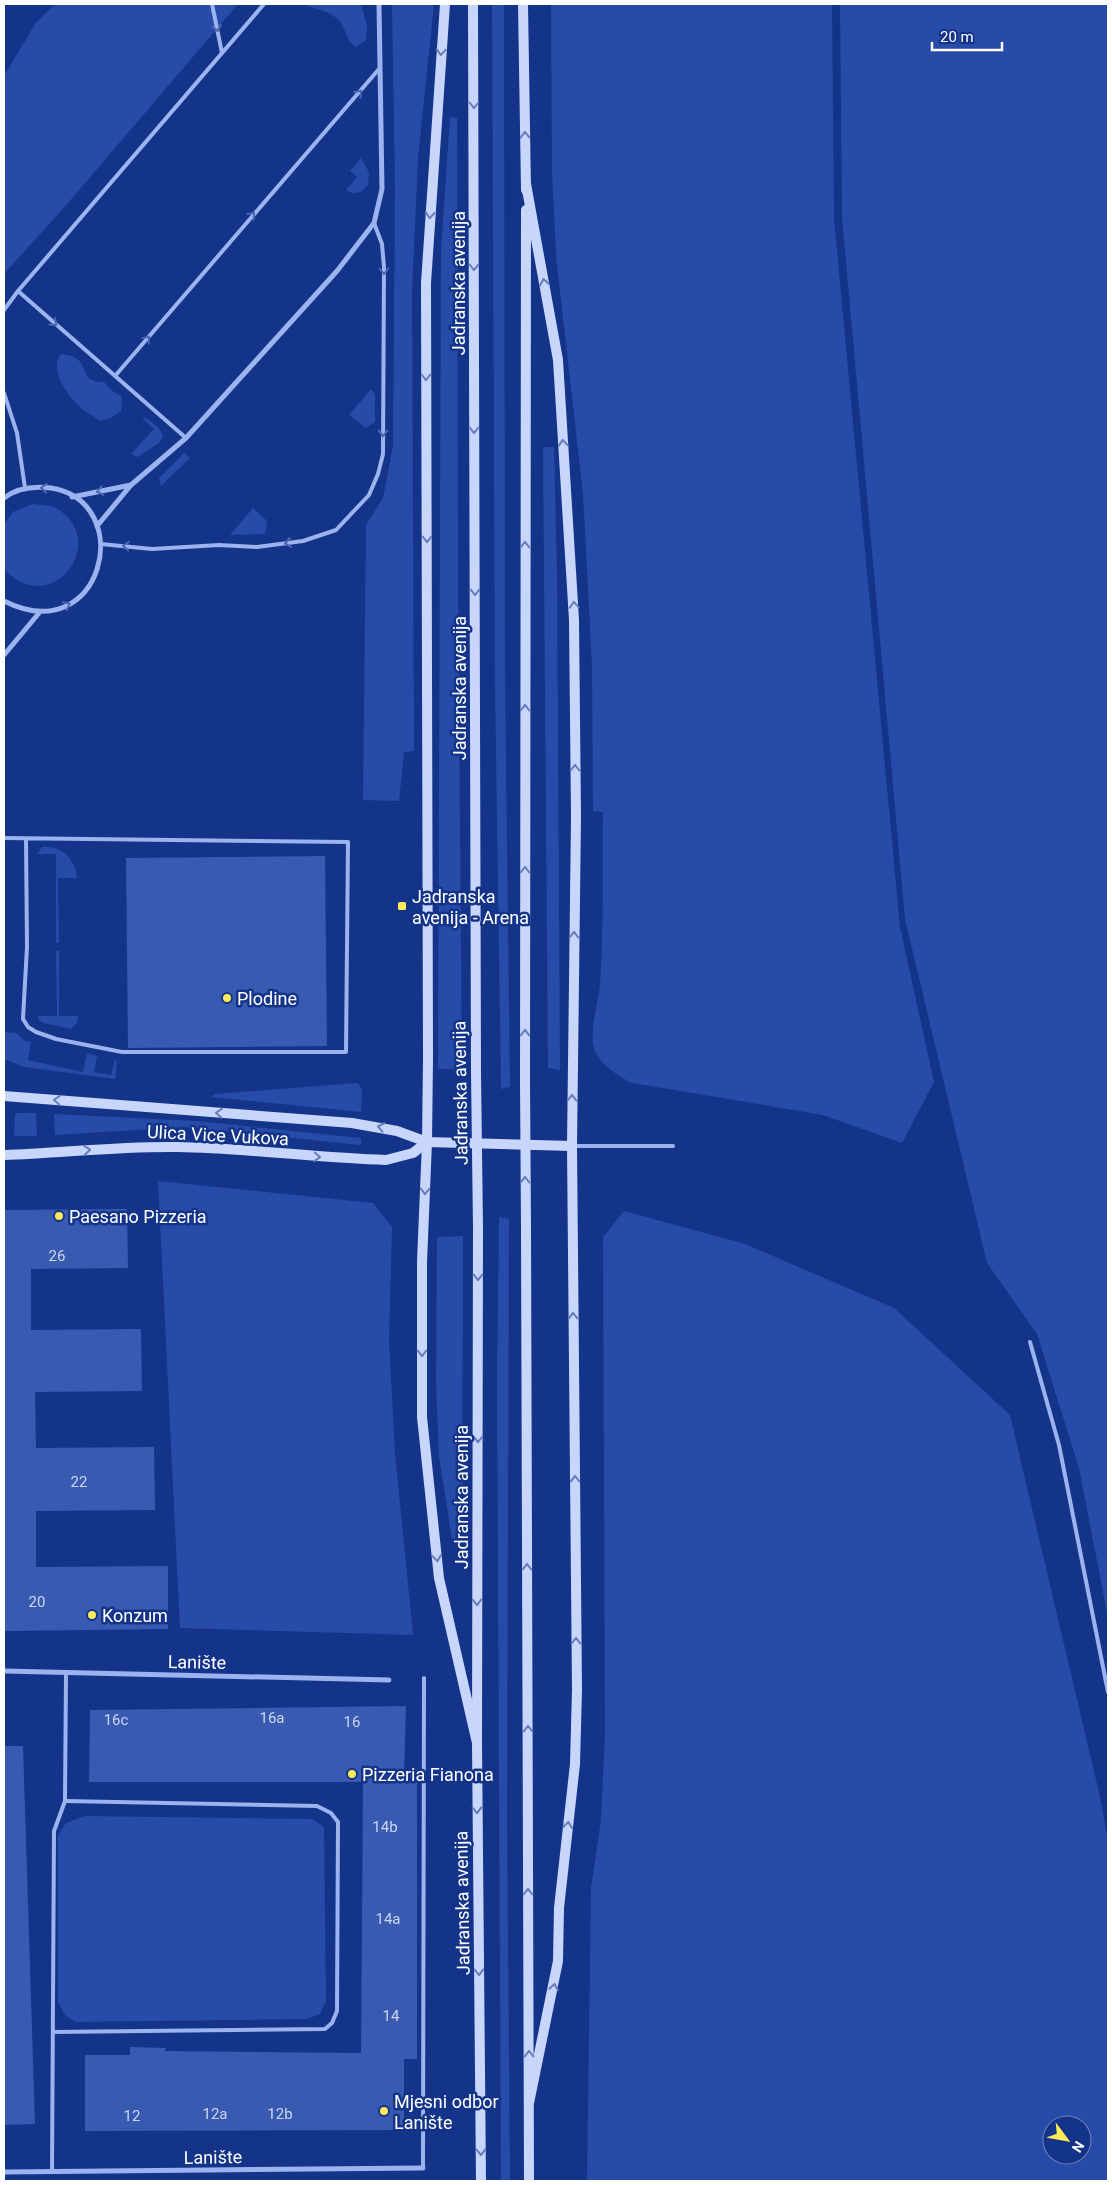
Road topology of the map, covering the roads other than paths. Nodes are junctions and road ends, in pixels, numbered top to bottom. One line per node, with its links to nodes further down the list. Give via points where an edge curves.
1 (212, 4): 7 (lane, one-way to 7)
2 (264, 4): 7 (lane)
3 (379, 4): 8 (street)
4 (445, 4): 28 (main road, one-way to 28, via 426,283)
5 (473, 4): 38 (main road, Jadranska avenija, one-way to 38, bridge)
6 (523, 4): 9 (main road, one-way to 6)
7 (222, 53): 11 (lane)
8 (380, 69): 10 (street, via 382,189); 13 (lane, one-way to 8)
9 (526, 184): 29 (main road, one-way to 9, via 576,816 574,620 558,360); 41 (main road, one-way to 9, bridge)
10 (374, 224): 15 (street, via 337,271); 21 (lane, one-way to 21, via 382,244 384,267 383,454 369,495 336,530 303,541 257,547 152,548)
11 (18, 291): 12 (lane); 13 (lane, one-way to 13)
12 (4, 310)
13 (115, 376): 15 (lane)
14 (4, 393): 17 (lane, via 17,433)
15 (186, 438): 16 (street)
16 (131, 485): 18 (street, one-way to 18); 20 (street)
17 (25, 488): 18 (street, one-way to 17, via 42,487); 19 (street)
18 (72, 496): 20 (street, via 87,509)
19 (4, 498)
20 (97, 526): 21 (street)
21 (101, 544): 23 (street, one-way to 21, via 60,609 78,599 91,584 100,565)
22 (4, 602): 23 (street, via 20,610)
23 (39, 613): 24 (street)
24 (4, 655)
25 (4, 838): 26 (lane)
26 (26, 839): 26 (lane, via 348,842 346,1052 122,1052 56,1039 28,1027 23,1018 27,947)
27 (4, 1096): 28 (main road, Ulica Vice Vukova, one-way to 27, via 397,1131 352,1123)
28 (427, 1142): 29 (main road, Ulica Vice Vukova); 31 (main road, Ulica Vice Vukova, one-way to 28, via 179,1147 386,1160 413,1153); 38 (main road, one-way to 38, via 422,1262 422,1417 439,1578)
29 (572, 1146): 30 (lane); 41 (main road, one-way to 29, via 558,1961 559,1908 574,1764 577,1690)
30 (673, 1146)
31 (4, 1155)
32 (1030, 1342): 37 (lane, via 1059,1445)
33 (4, 1671): 34 (street, Lanište)
34 (66, 1673): 36 (street, Lanište); 39 (lane)
35 (424, 1678): 42 (lane)
36 (389, 1680)
37 (1108, 1692)
38 (477, 1743): 45 (main road, Jadranska avenija, one-way to 45)
39 (64, 1801): 40 (lane, via 54,1831); 40 (lane, via 317,1806 331,1813 338,1822 337,2011 325,2029)
40 (53, 2032): 44 (lane)
41 (529, 2103): 46 (main road)
42 (423, 2168): 44 (street, Lanište)
43 (4, 2172): 44 (street, Lanište)
44 (52, 2172)
45 (481, 2181)
46 (528, 2181)

